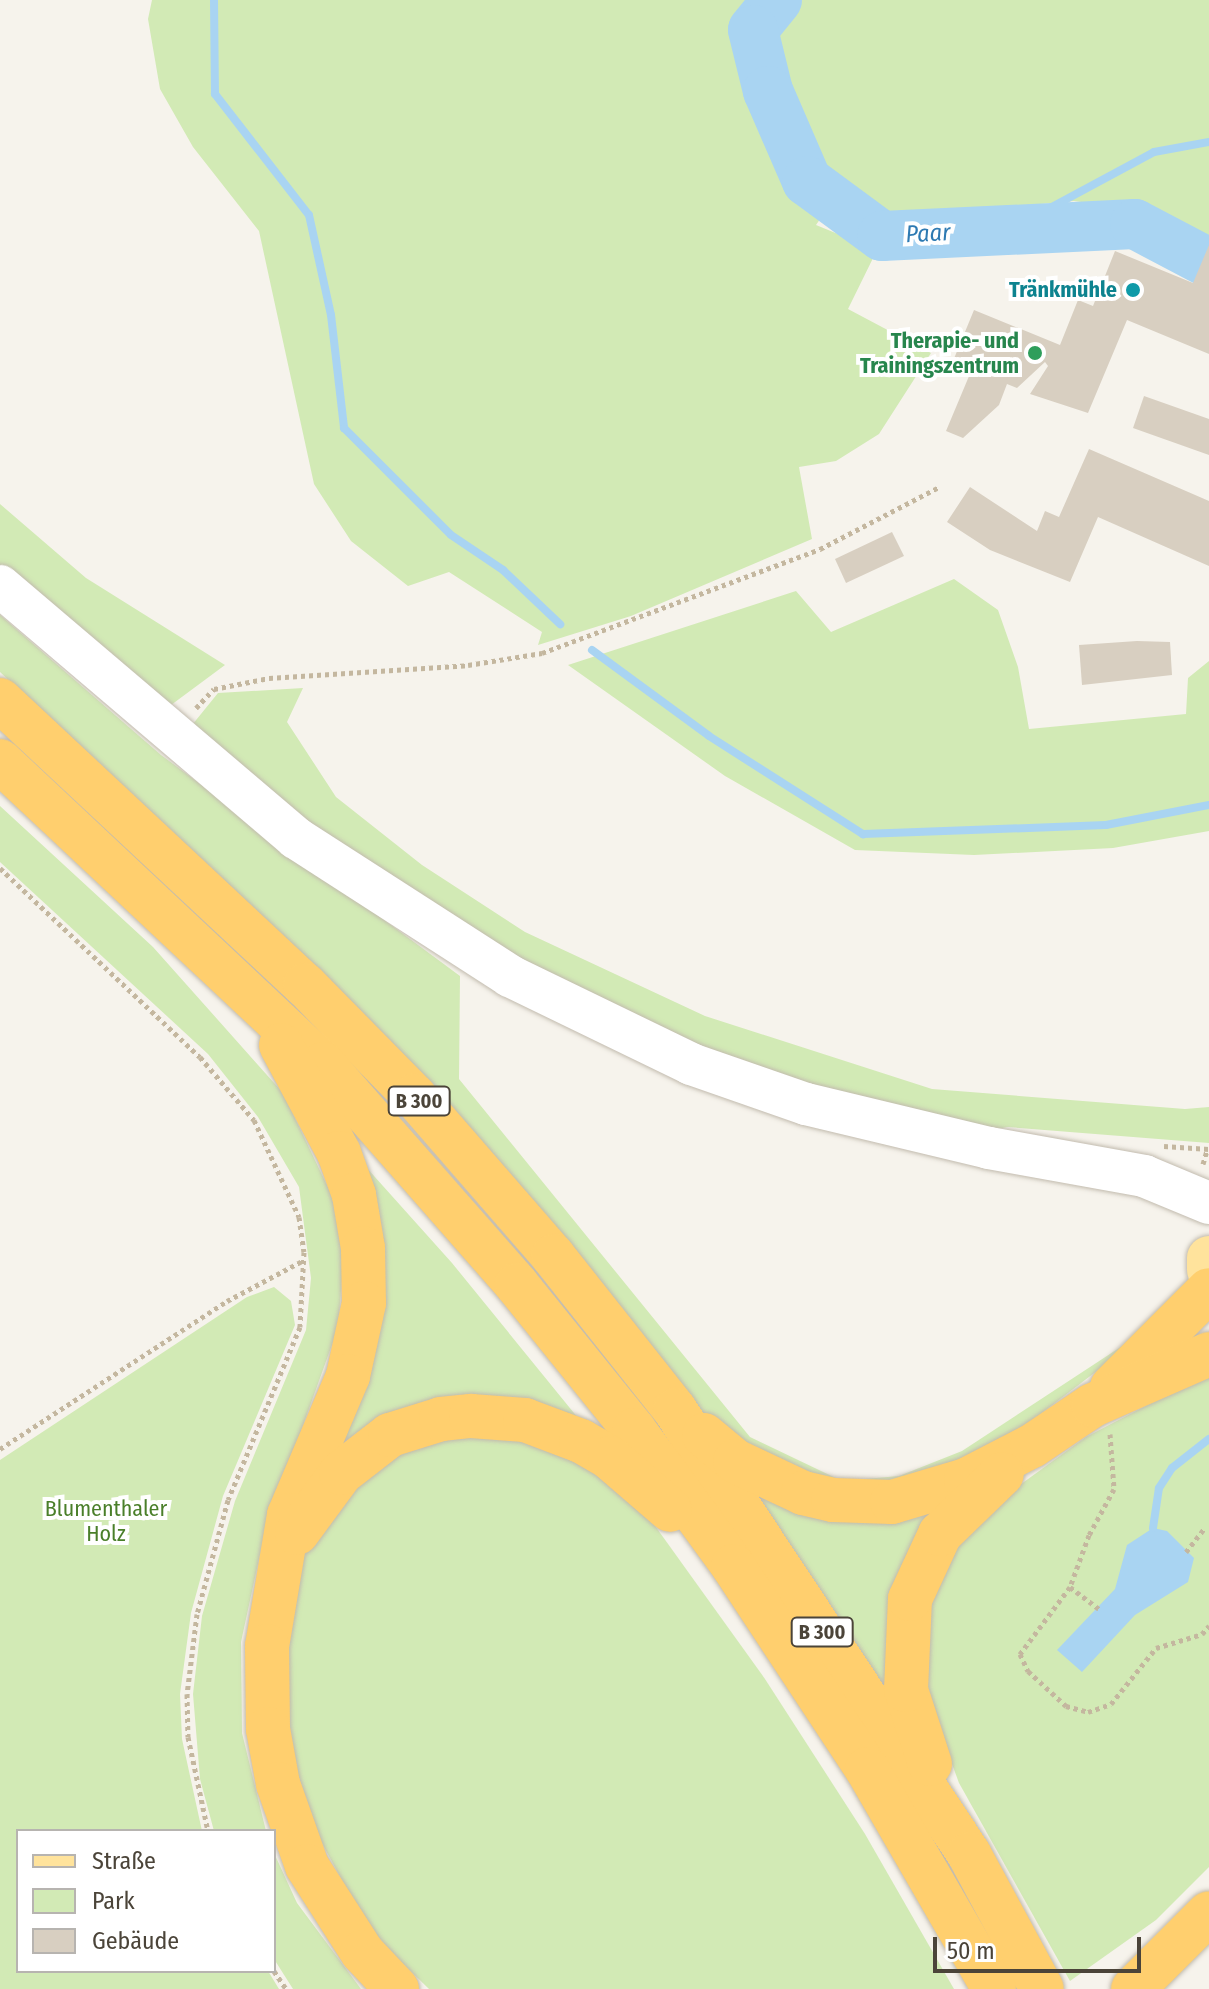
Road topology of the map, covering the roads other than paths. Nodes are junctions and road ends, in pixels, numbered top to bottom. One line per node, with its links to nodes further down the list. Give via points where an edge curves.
1 (0, 586): 5 (street, via 296,838 510,976 691,1064 806,1104 989,1148 1144,1176)
2 (0, 700): 11 (highway, B 300, via 284,965 414,1096 553,1256)
3 (0, 761): 4 (highway, B 300)
4 (250, 991): 13 (highway, via 339,1153 354,1195 363,1248 364,1303 348,1376 289,1515); 14 (highway, B 300, via 323,1064 517,1285 634,1430)
5 (1209, 1203)
6 (1209, 1258): 7 (main road)
7 (1209, 1270)
8 (1209, 1290): 10 (highway)
9 (1209, 1354): 10 (highway)
10 (1093, 1405): 12 (highway)
11 (675, 1410): 12 (highway, via 735,1461 780,1484 833,1500 919,1498); 15 (highway, B 300)
12 (1032, 1446): 15 (highway, via 940,1534 916,1578 906,1619 904,1657 913,1723)
13 (285, 1552): 14 (highway, via 341,1473 390,1435 441,1419 497,1416 550,1427 610,1458); 17 (highway, via 270,1618 266,1673 268,1729 278,1784 291,1827 323,1895 362,1952)
14 (733, 1566): 18 (highway, B 300, via 867,1769)
15 (969, 1854): 19 (highway, B 300)
16 (1209, 1913): 20 (highway)
17 (397, 1989)
18 (994, 1989)
19 (1042, 1989)
20 (1133, 1989)

